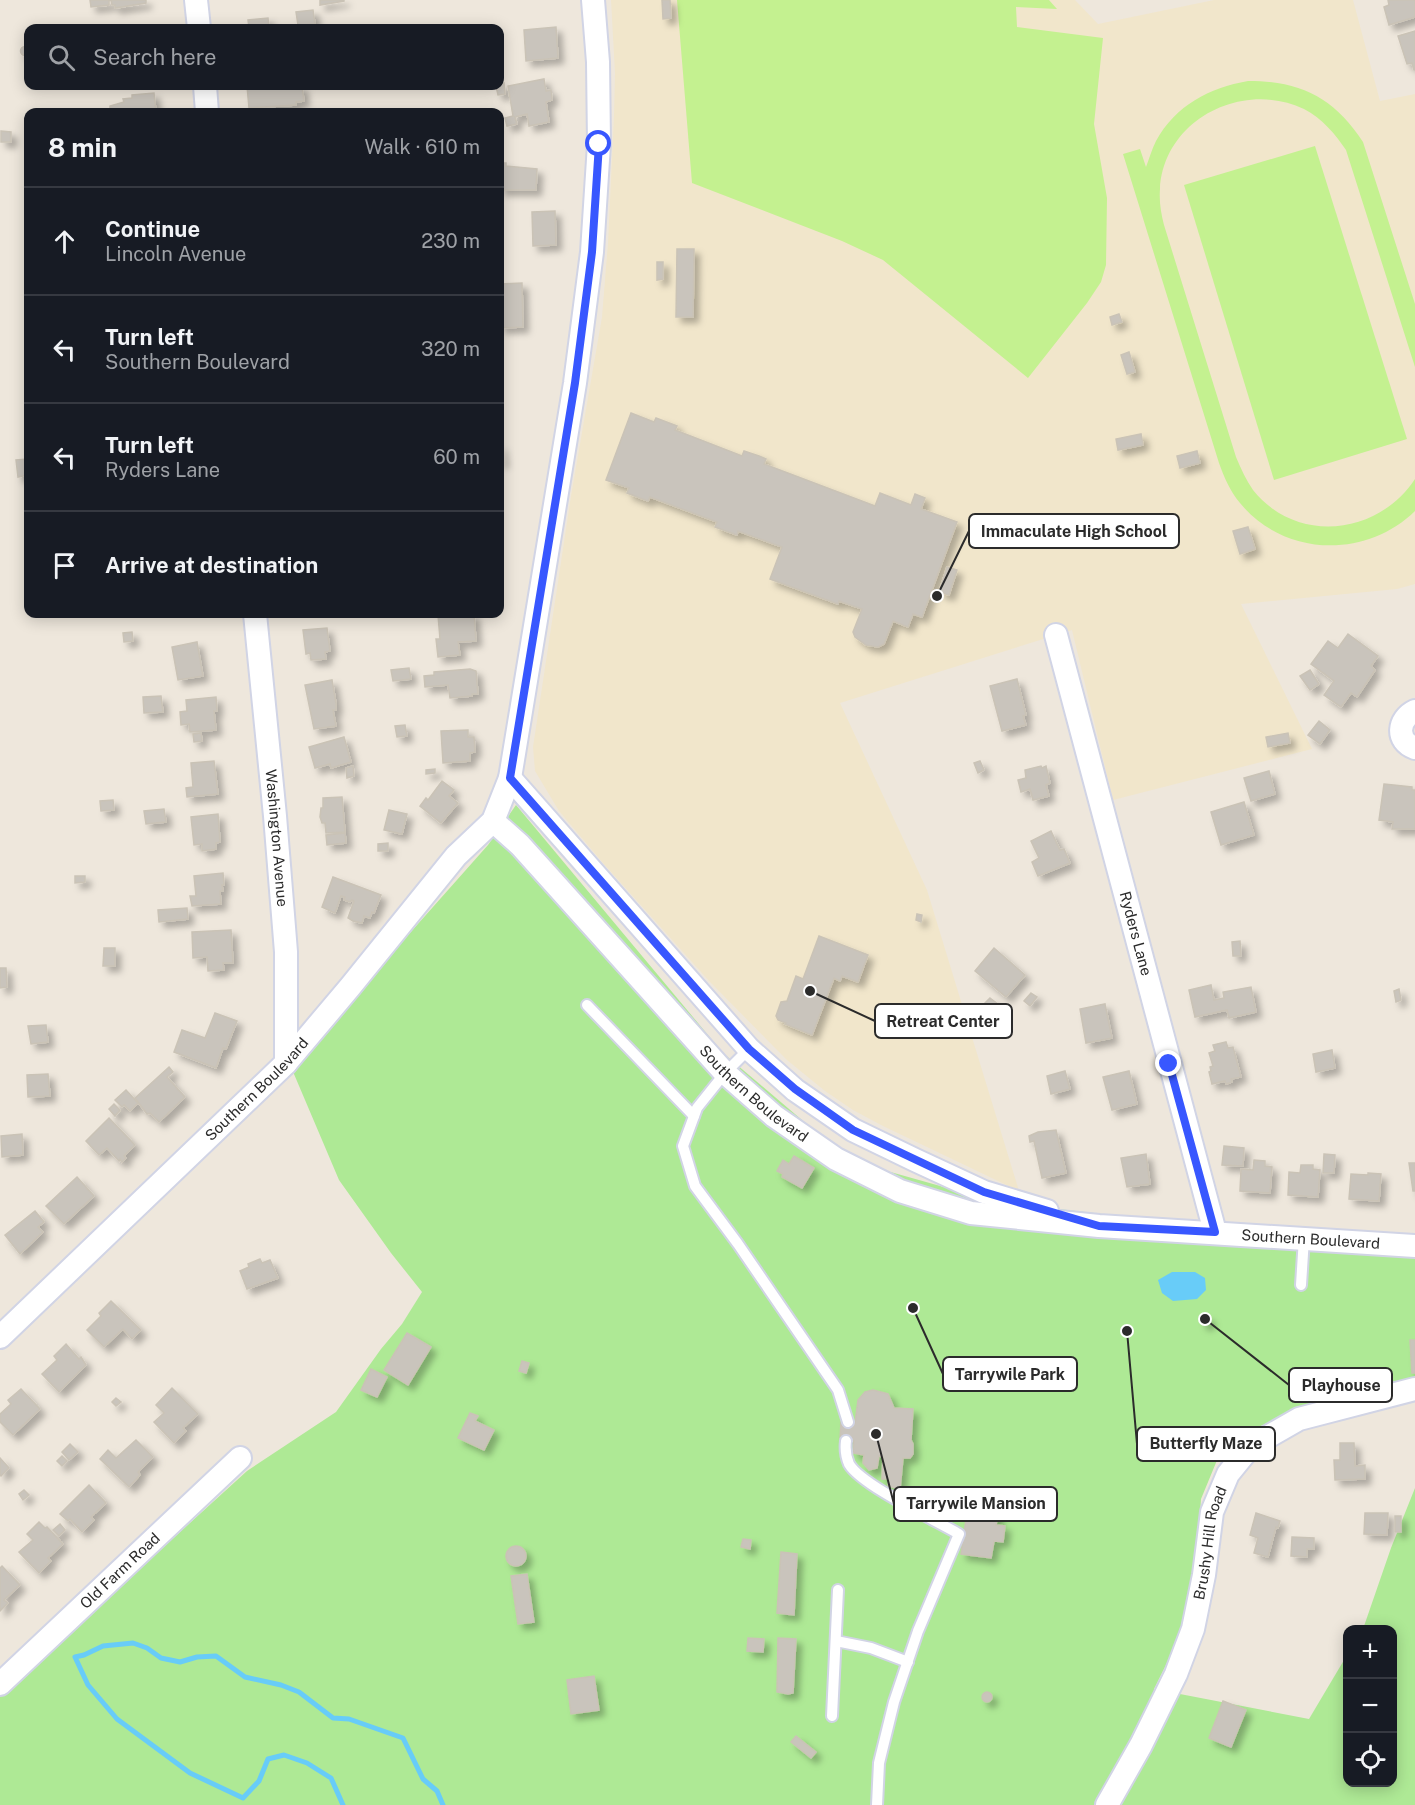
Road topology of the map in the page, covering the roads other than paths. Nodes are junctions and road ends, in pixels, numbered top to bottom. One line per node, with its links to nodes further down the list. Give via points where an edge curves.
1 (196, 0): 3 (street)
2 (593, 0): 10 (street, via 599,144 592,252 575,383)
3 (199, 24)
4 (205, 90): 5 (street)
5 (207, 108)
6 (255, 618): 14 (street, Washington Avenue, via 286,952)
7 (1056, 635): 18 (street, Ryders Lane)
8 (1415, 711): 9 (street, via 1404,718 1401,730 1405,741)
9 (1415, 748)
10 (510, 778): 11 (street, Southern Boulevard); 13 (street, Southern Boulevard)
11 (493, 821): 14 (street, Southern Boulevard, via 456,856); 15 (street, Southern Boulevard, via 520,845)
12 (587, 1005): 16 (lane)
13 (749, 1049): 15 (lane); 17 (street, Southern Boulevard, via 795,1089 853,1130 984,1192)
14 (286, 1063): 22 (street, Southern Boulevard)
15 (725, 1073): 16 (lane); 17 (street, Southern Boulevard, via 774,1116 836,1159 900,1191 971,1213)
16 (694, 1116): 24 (lane, via 683,1146 695,1186 838,1390)
17 (1099, 1226): 18 (street, Southern Boulevard)
18 (1215, 1232): 19 (street, Southern Boulevard)
19 (1304, 1238): 20 (street, Southern Boulevard); 21 (lane)
20 (1415, 1246)
21 (1301, 1285)
22 (0, 1337)
23 (1415, 1389): 33 (street, Brushy Hill Road, via 1299,1419 1250,1448 1228,1474 1212,1512 1193,1629 1176,1674)
24 (848, 1422)
25 (846, 1441): 29 (lane, via 849,1464 864,1480 959,1534)
26 (240, 1458): 30 (street, Old Farm Road)
27 (838, 1590): 28 (lane)
28 (836, 1641): 29 (lane, via 871,1648); 31 (lane)
29 (908, 1662): 32 (lane, via 879,1763)
30 (0, 1684)
31 (832, 1716)
32 (877, 1805)
33 (1107, 1805)

